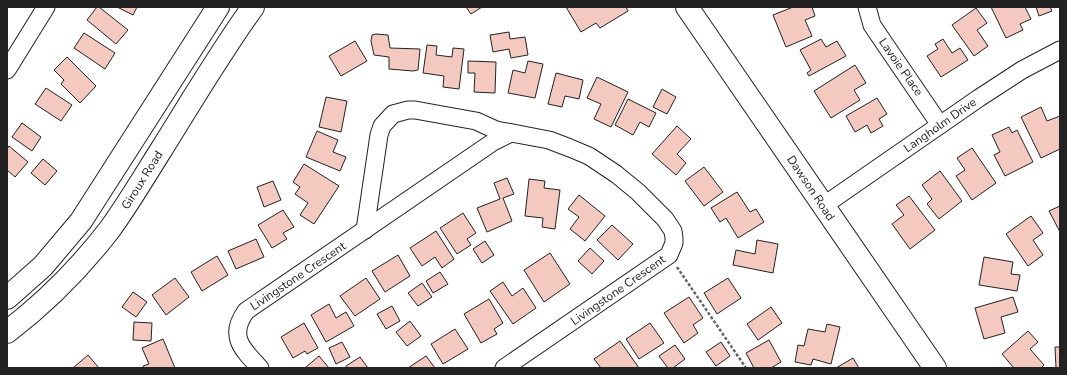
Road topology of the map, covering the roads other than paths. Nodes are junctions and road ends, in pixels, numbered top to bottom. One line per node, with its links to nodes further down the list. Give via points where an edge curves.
1 (46, 7): 7 (street)
2 (218, 7): 12 (main road, via 81,221 43,266)
3 (253, 7): 13 (main road, Giroux Road, via 109,230 36,309)
4 (687, 7): 10 (main road, Dawson Road)
5 (867, 7): 8 (street, Lavoie Place, via 872,25)
6 (1060, 50): 8 (street, Langholm Drive, via 1000,84)
7 (7, 70)
8 (940, 124): 10 (street, Langholm Drive)
9 (511, 133): 11 (street, Livingstone Crescent, via 493,142); 11 (street, Livingstone Crescent, via 496,130 476,121 415,110 393,114 382,126 379,135); 15 (street, Livingstone Crescent, via 549,140 589,156 603,165 638,192 666,219 673,231 674,243 669,255)
10 (823, 206): 16 (main road, Dawson Road)
11 (365, 230): 14 (street, Livingstone Crescent, via 246,311 238,325 238,338 243,351)
12 (7, 298)
13 (7, 332)
14 (260, 368)
15 (504, 368)
16 (935, 368)

